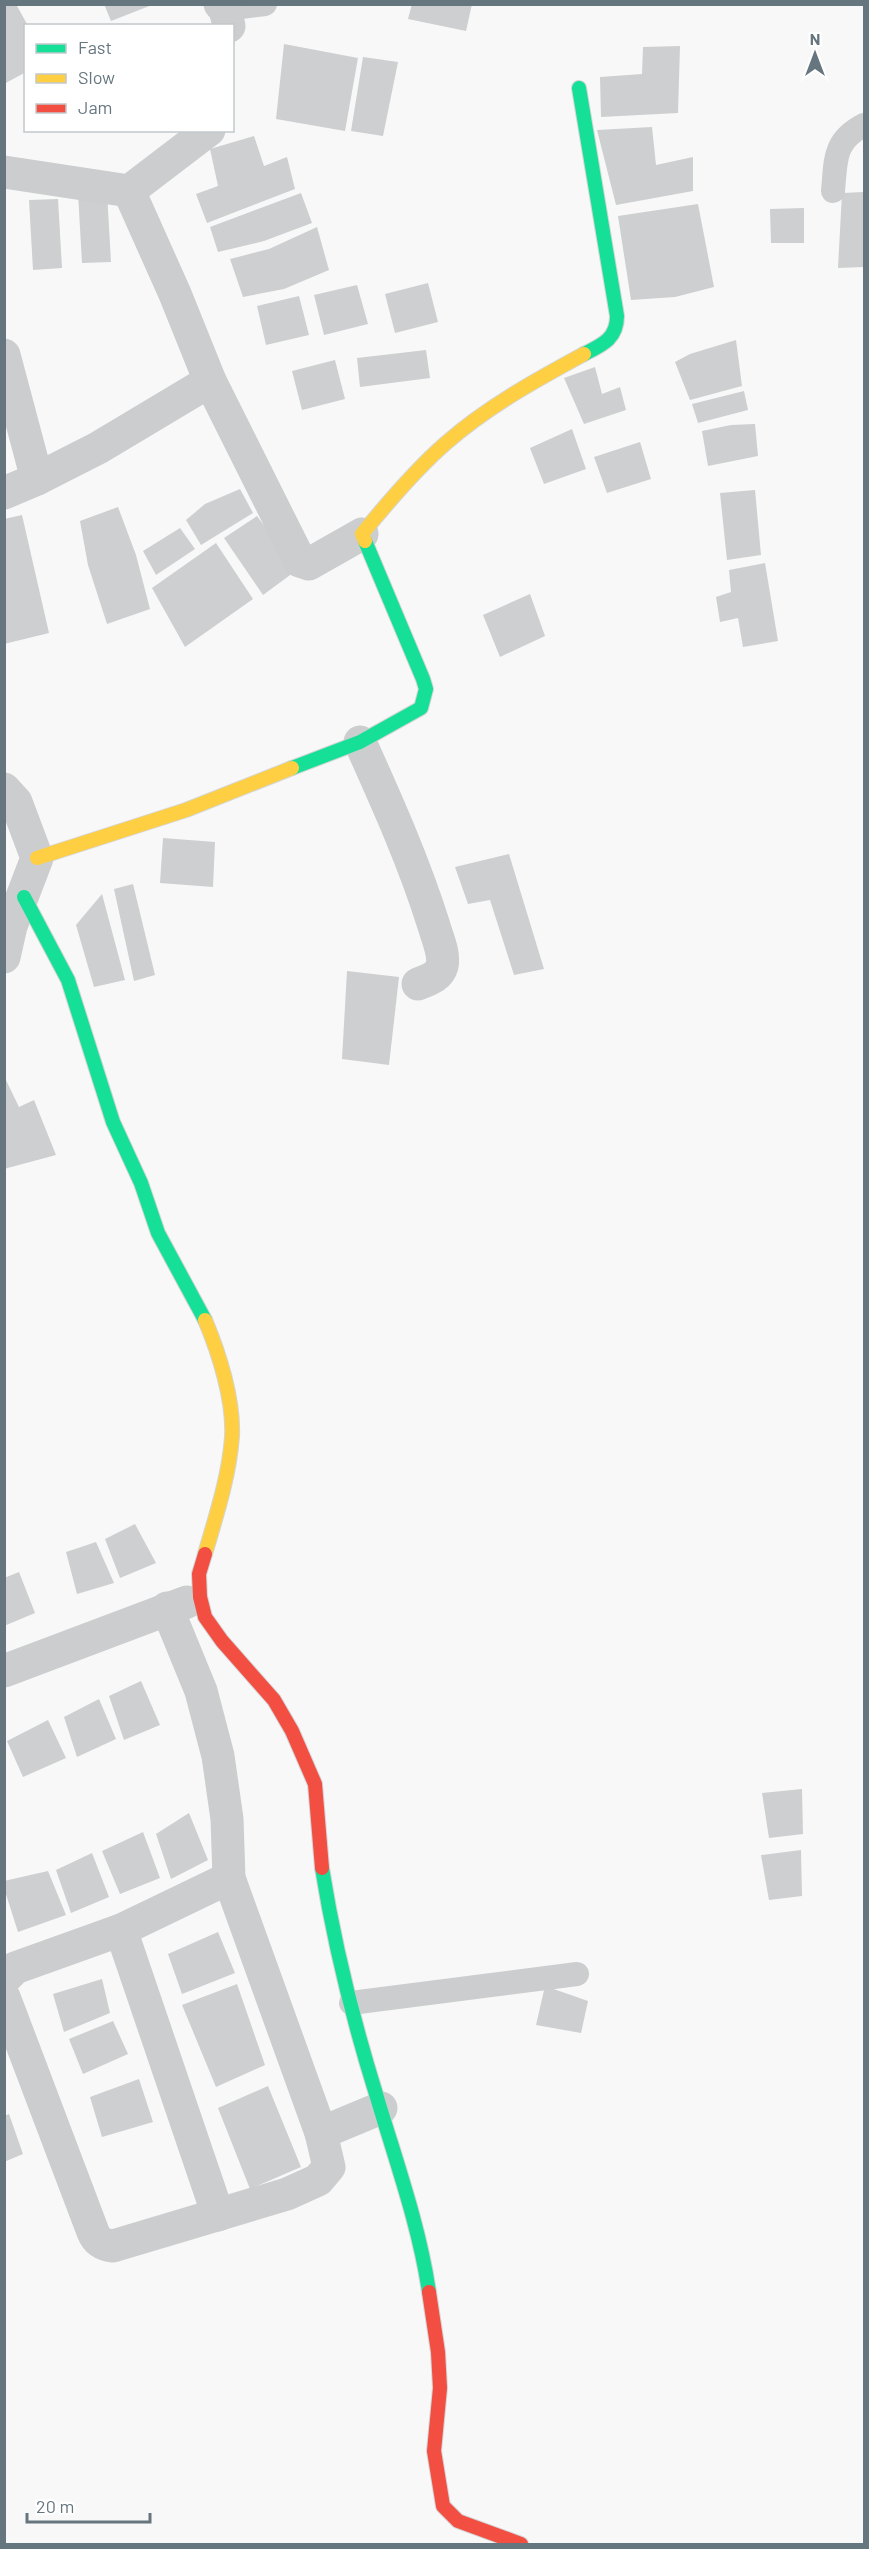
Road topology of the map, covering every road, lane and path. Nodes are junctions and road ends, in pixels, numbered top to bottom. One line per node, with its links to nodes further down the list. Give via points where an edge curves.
1 (265, 4): 2 (lane)
2 (225, 13)
3 (579, 88): 13 (street, via 617,316 615,333 609,341 497,404 458,432 415,473)
4 (864, 125): 8 (lane, via 840,144)
5 (207, 132): 7 (street)
6 (4, 172): 7 (street)
7 (129, 191): 10 (street)
8 (833, 191)
9 (4, 355): 11 (street)
10 (210, 381): 11 (street, via 98,448); 13 (street, via 302,563 309,564)
11 (36, 479): 12 (street)
12 (4, 493)
13 (362, 534): 14 (street, via 426,689 421,708)
14 (360, 742): 16 (street, via 186,810); 19 (street, via 408,852 442,954 440,971)
15 (4, 789): 16 (street, via 16,802)
16 (37, 858): 17 (street)
17 (24, 897): 18 (street, via 11,926); 20 (street, via 68,980 113,1122 141,1183 158,1233 219,1352 232,1435 225,1484 199,1574)
18 (4, 957)
19 (418, 984)
20 (200, 1597): 21 (street); 28 (street, via 211,1625 274,1700 315,1784 327,1899)
21 (167, 1608): 22 (street); 23 (street, via 201,1691 218,1756)
22 (4, 1671)
23 (229, 1878): 24 (street); 30 (street)
24 (121, 1930): 26 (street, via 15,1968); 31 (street)
25 (577, 1974): 28 (lane)
26 (4, 1979)
27 (4, 1996): 31 (street, via 96,2240 114,2246)
28 (351, 2003): 29 (street)
29 (381, 2108): 30 (street); 32 (street, via 423,2251 438,2352 440,2388 434,2451 443,2506 458,2521)
30 (321, 2133): 31 (street, via 329,2166 318,2180)
31 (218, 2215)
32 (521, 2544)

